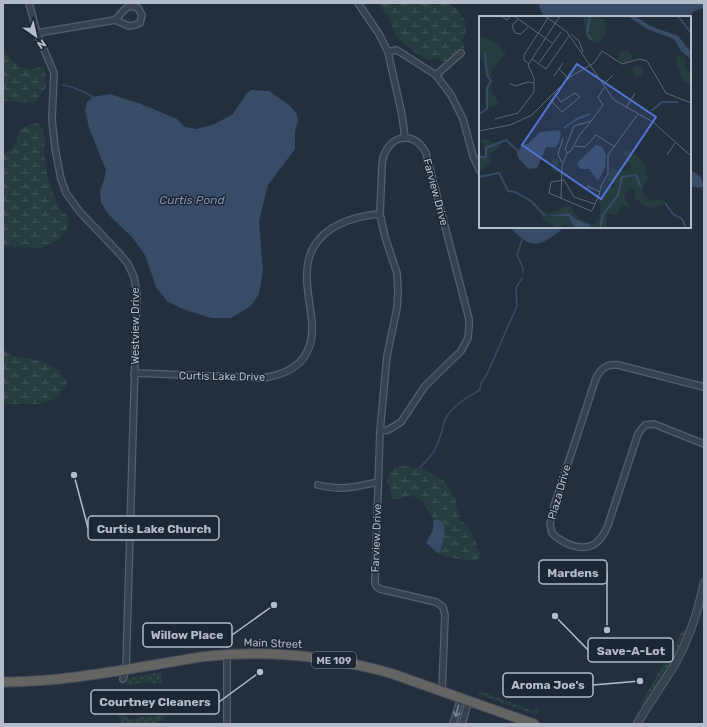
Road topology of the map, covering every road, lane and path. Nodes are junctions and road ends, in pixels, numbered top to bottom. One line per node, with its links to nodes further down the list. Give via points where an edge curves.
1 (29, 3): 4 (street, Westview Drive)
2 (358, 3): 5 (street)
3 (115, 20): 3 (street, via 129,26 135,25 140,22 142,15 138,8 130,6); 4 (street)
4 (37, 33): 11 (street, Westview Drive, via 54,73 52,112 55,148 66,193 80,212 125,260 134,277 137,293)
5 (388, 52): 7 (street, via 396,50); 8 (street, via 402,115)
6 (461, 53): 7 (street)
7 (436, 74): 9 (street, via 463,118 473,156)
8 (404, 138): 10 (street, Farview Drive, via 390,144 384,152); 13 (street, Farview Drive, via 415,141 426,153 469,319 469,328 468,338 461,351 425,386 401,422 388,430)
9 (479, 168)
10 (380, 214): 11 (street, Curtis Lake Drive, via 358,217 339,224 326,233 313,249 307,271 311,339 305,354 293,369 283,374 262,378); 13 (street, Farview Drive, via 385,239 396,270 398,293 387,356)
11 (134, 373): 20 (street, Westview Drive)
12 (704, 386): 14 (street, Plaza Drive, via 618,364 602,368 596,378 554,506 550,526 552,533 562,541 578,547 591,546 600,539 608,525 638,434 645,425 654,424)
13 (380, 431): 15 (street, Farview Drive)
14 (704, 444)
15 (378, 482): 16 (street, via 343,489); 23 (street, Farview Drive, via 376,584 380,589 436,602 443,608)
16 (318, 485)
17 (704, 583): 18 (street)
18 (702, 603): 29 (street, via 678,659)
19 (227, 654): 20 (highway, Main Street / ME 109); 23 (highway, Main Street / ME 109, via 285,654 331,660 372,668); 25 (street)
20 (126, 669): 21 (street, Westview Drive); 22 (highway, Main Street / ME 109, via 53,680)
21 (123, 679)
22 (3, 682)
23 (442, 691): 24 (highway, Main Street / ME 109)
24 (465, 699): 26 (street, one-way to 26); 27 (street); 28 (highway, Main Street / ME 109)
25 (227, 724)
26 (453, 724)
27 (462, 724)
28 (534, 724)
29 (637, 724)

